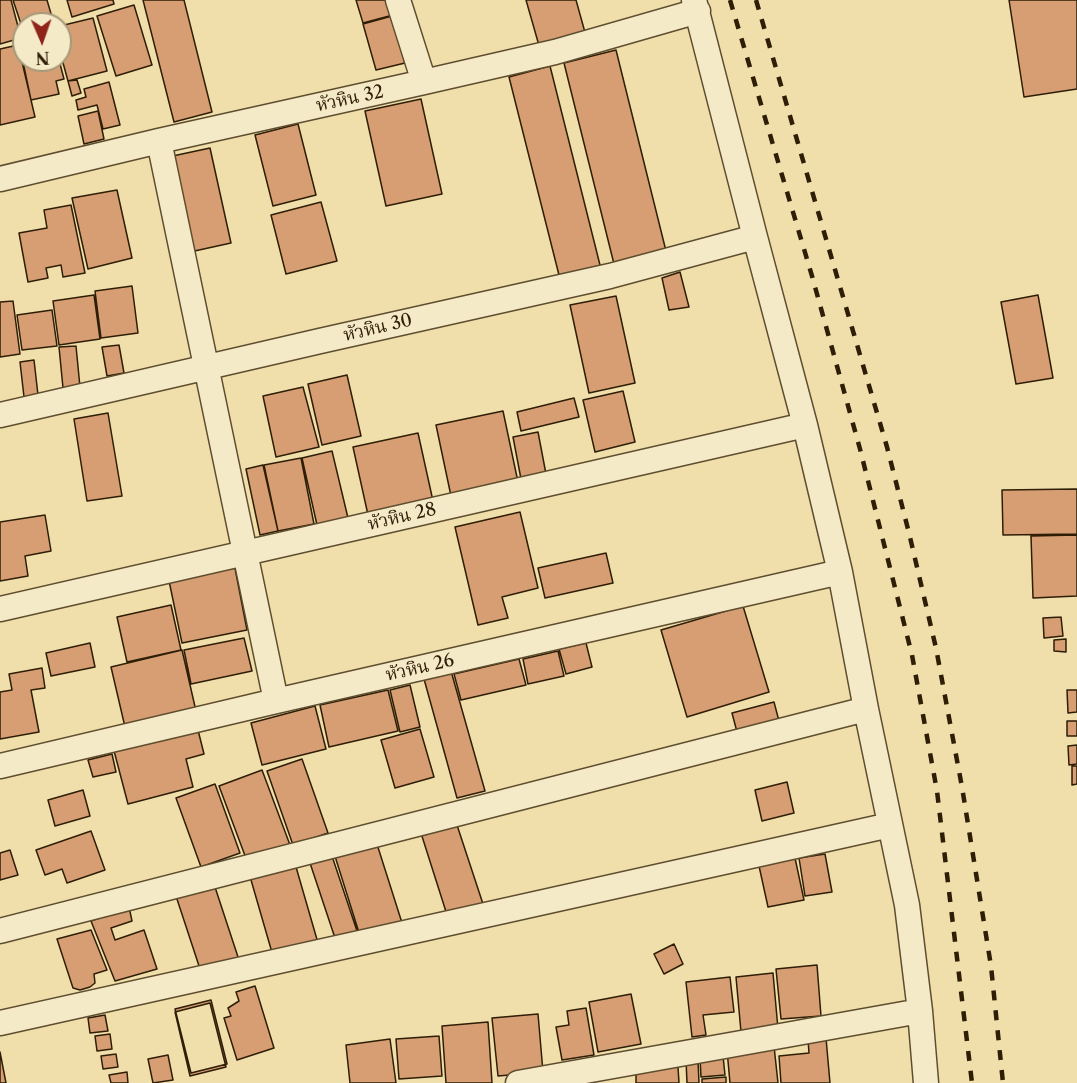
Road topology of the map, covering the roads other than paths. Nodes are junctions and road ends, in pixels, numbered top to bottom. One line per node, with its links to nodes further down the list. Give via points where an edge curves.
1 (398, 0): 3 (street)
2 (696, 6): 3 (street, หัวหิน 32, via 555,52); 6 (street)
3 (424, 82): 4 (street, หัวหิน 32)
4 (159, 141): 5 (street, หัวหิน 32); 7 (street)
5 (0, 179)
6 (754, 237): 7 (street, หัวหิน 30, via 610,276); 9 (street)
7 (207, 367): 8 (street, หัวหิน 30); 10 (street)
8 (0, 415)
9 (804, 425): 10 (street, หัวหิน 28); 11 (street)
10 (245, 553): 12 (street, หัวหิน 28); 13 (street)
11 (840, 572): 13 (street, หัวหิน 26); 14 (street)
12 (0, 609)
13 (276, 701): 15 (street, หัวหิน 26)
14 (866, 709): 16 (street); 17 (street)
15 (0, 766)
16 (890, 825): 18 (street, via 907,904); 19 (street)
17 (0, 931)
18 (920, 1011): 20 (street); 21 (street)
19 (0, 1023)
20 (518, 1083)
21 (926, 1083)

